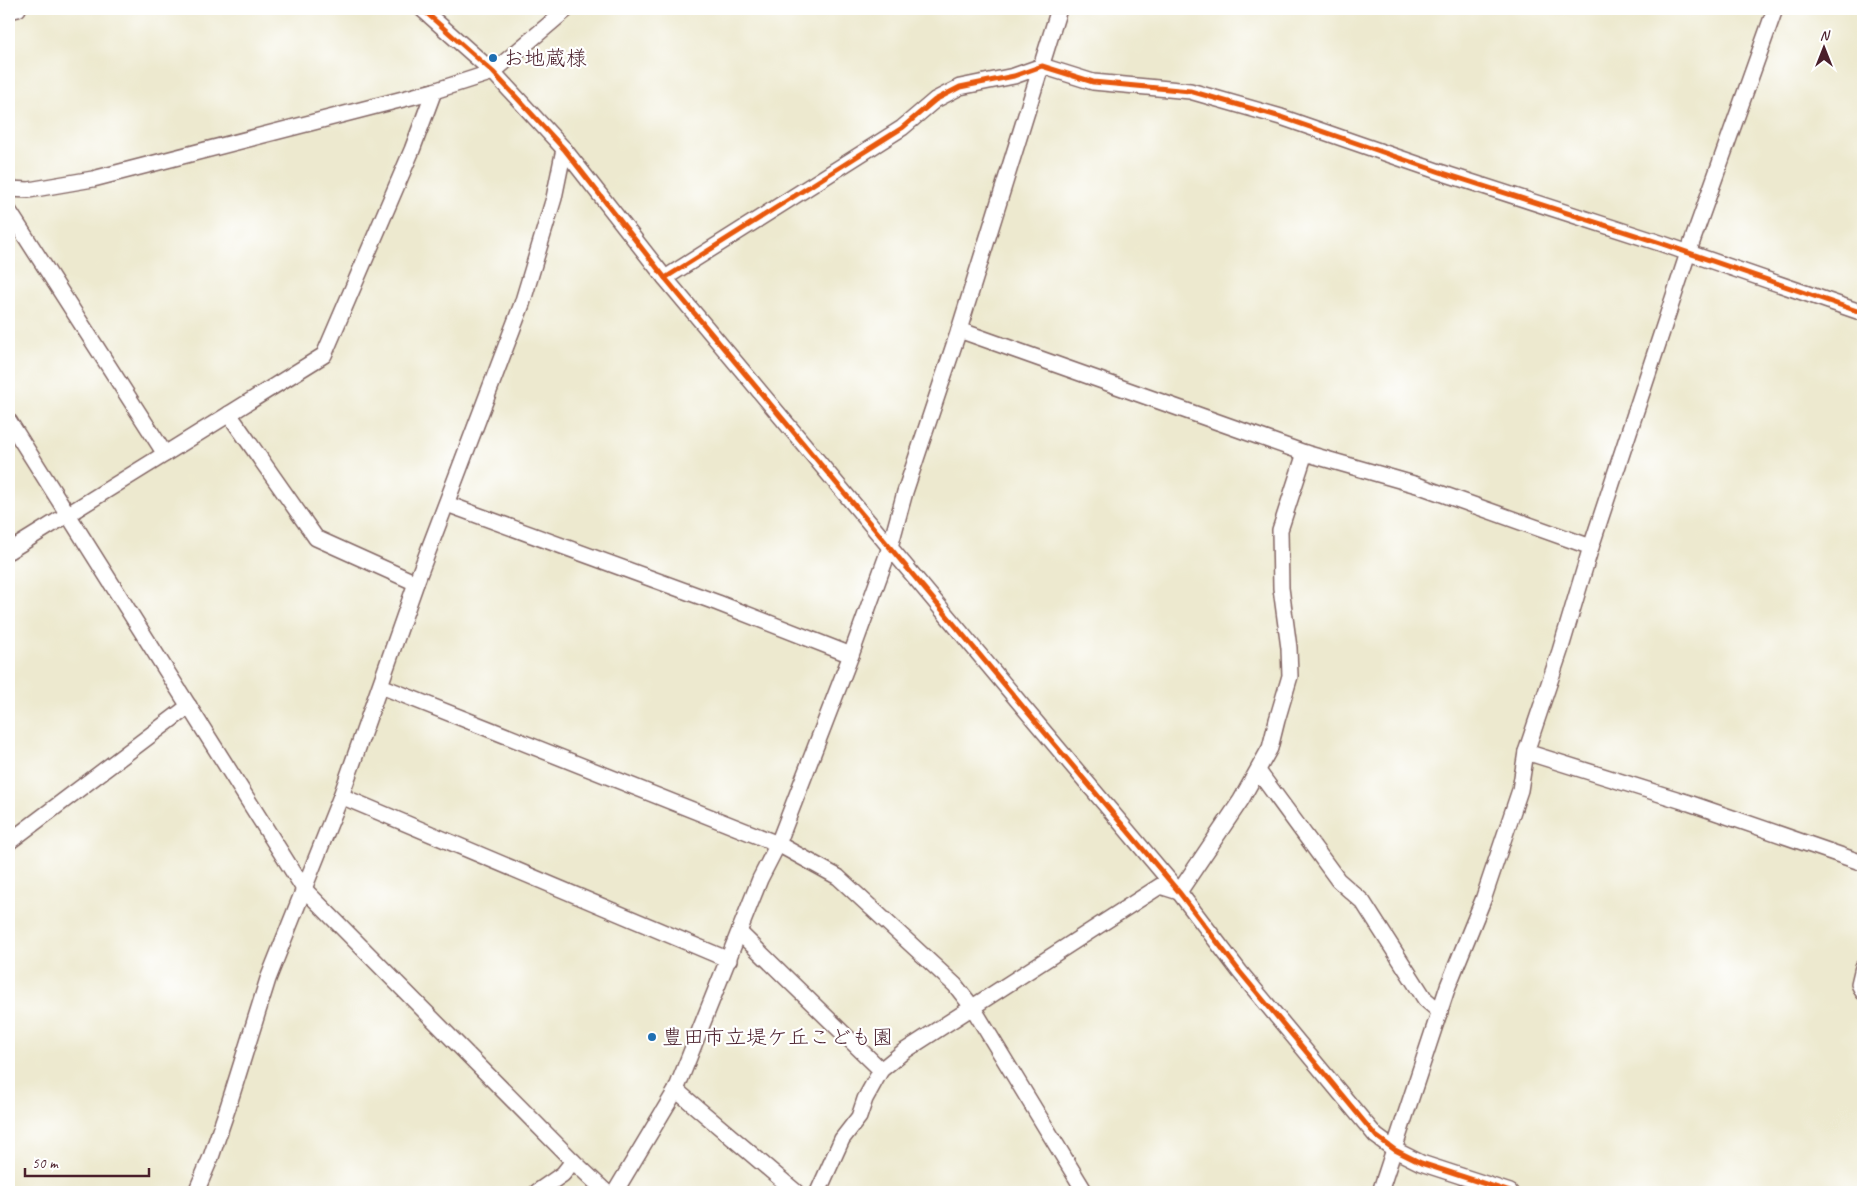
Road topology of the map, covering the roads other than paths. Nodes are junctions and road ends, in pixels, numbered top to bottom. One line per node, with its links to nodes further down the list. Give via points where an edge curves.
1 (18, 9): 6 (street)
2 (422, 9): 8 (street)
3 (567, 9): 8 (street)
4 (1059, 9): 7 (street)
5 (1775, 9): 13 (street)
6 (9, 11)
7 (1042, 66): 13 (street, via 1094,82 1190,90 1235,103); 14 (street, via 1014,76 960,87 935,100 902,128); 16 (street)
8 (493, 72): 9 (street); 10 (street)
9 (434, 91): 11 (street, via 93,179 29,190); 17 (street, via 324,356)
10 (564, 149): 14 (street); 21 (street, via 554,198 522,304)
11 (9, 189)
12 (9, 211): 20 (street)
13 (1688, 253): 15 (street); 24 (street)
14 (666, 278): 23 (street)
15 (1863, 313)
16 (959, 330): 19 (street); 23 (street)
17 (229, 414): 20 (street); 26 (street, via 316,538)
18 (9, 421): 22 (street)
19 (1305, 453): 24 (street, via 1417,485); 31 (street, via 1280,530 1281,588 1290,676 1270,748)
20 (165, 454): 22 (street)
21 (447, 504): 26 (street); 27 (street)
22 (67, 513): 25 (street); 29 (street)
23 (890, 547): 27 (street); 37 (street)
24 (1591, 547): 30 (street)
25 (9, 551)
26 (416, 583): 28 (street)
27 (851, 655): 34 (street)
28 (381, 686): 32 (street); 34 (street)
29 (189, 706): 33 (street); 36 (street)
30 (1526, 752): 35 (street); 43 (street, via 1520,790)
31 (1258, 771): 37 (street); 43 (street, via 1338,880 1363,902 1425,999)
32 (341, 796): 36 (street); 39 (street)
33 (9, 842)
34 (778, 844): 38 (street, via 760,879); 42 (street, via 838,877 955,985)
35 (1863, 863)
36 (304, 889): 47 (street); 48 (street, via 268,979 228,1107)
37 (1179, 892): 42 (street, via 1160,886); 46 (street, via 1240,972 1371,1130)
38 (740, 933): 39 (street); 44 (street)
39 (729, 960): 45 (street)
40 (1863, 967): 41 (street, via 1860,984)
41 (1863, 992)
42 (973, 1008): 44 (street, via 903,1052); 54 (street)
43 (1440, 1012): 46 (street)
44 (881, 1070): 53 (street, via 859,1117 842,1139)
45 (676, 1090): 51 (street); 52 (street)
46 (1395, 1150): 55 (street); 56 (street)
47 (573, 1161): 49 (street, via 563,1174); 50 (street)
48 (196, 1192)
49 (537, 1192)
50 (606, 1192)
51 (615, 1192)
52 (796, 1192)
53 (818, 1192)
54 (1085, 1192)
55 (1380, 1192)
56 (1510, 1192)

